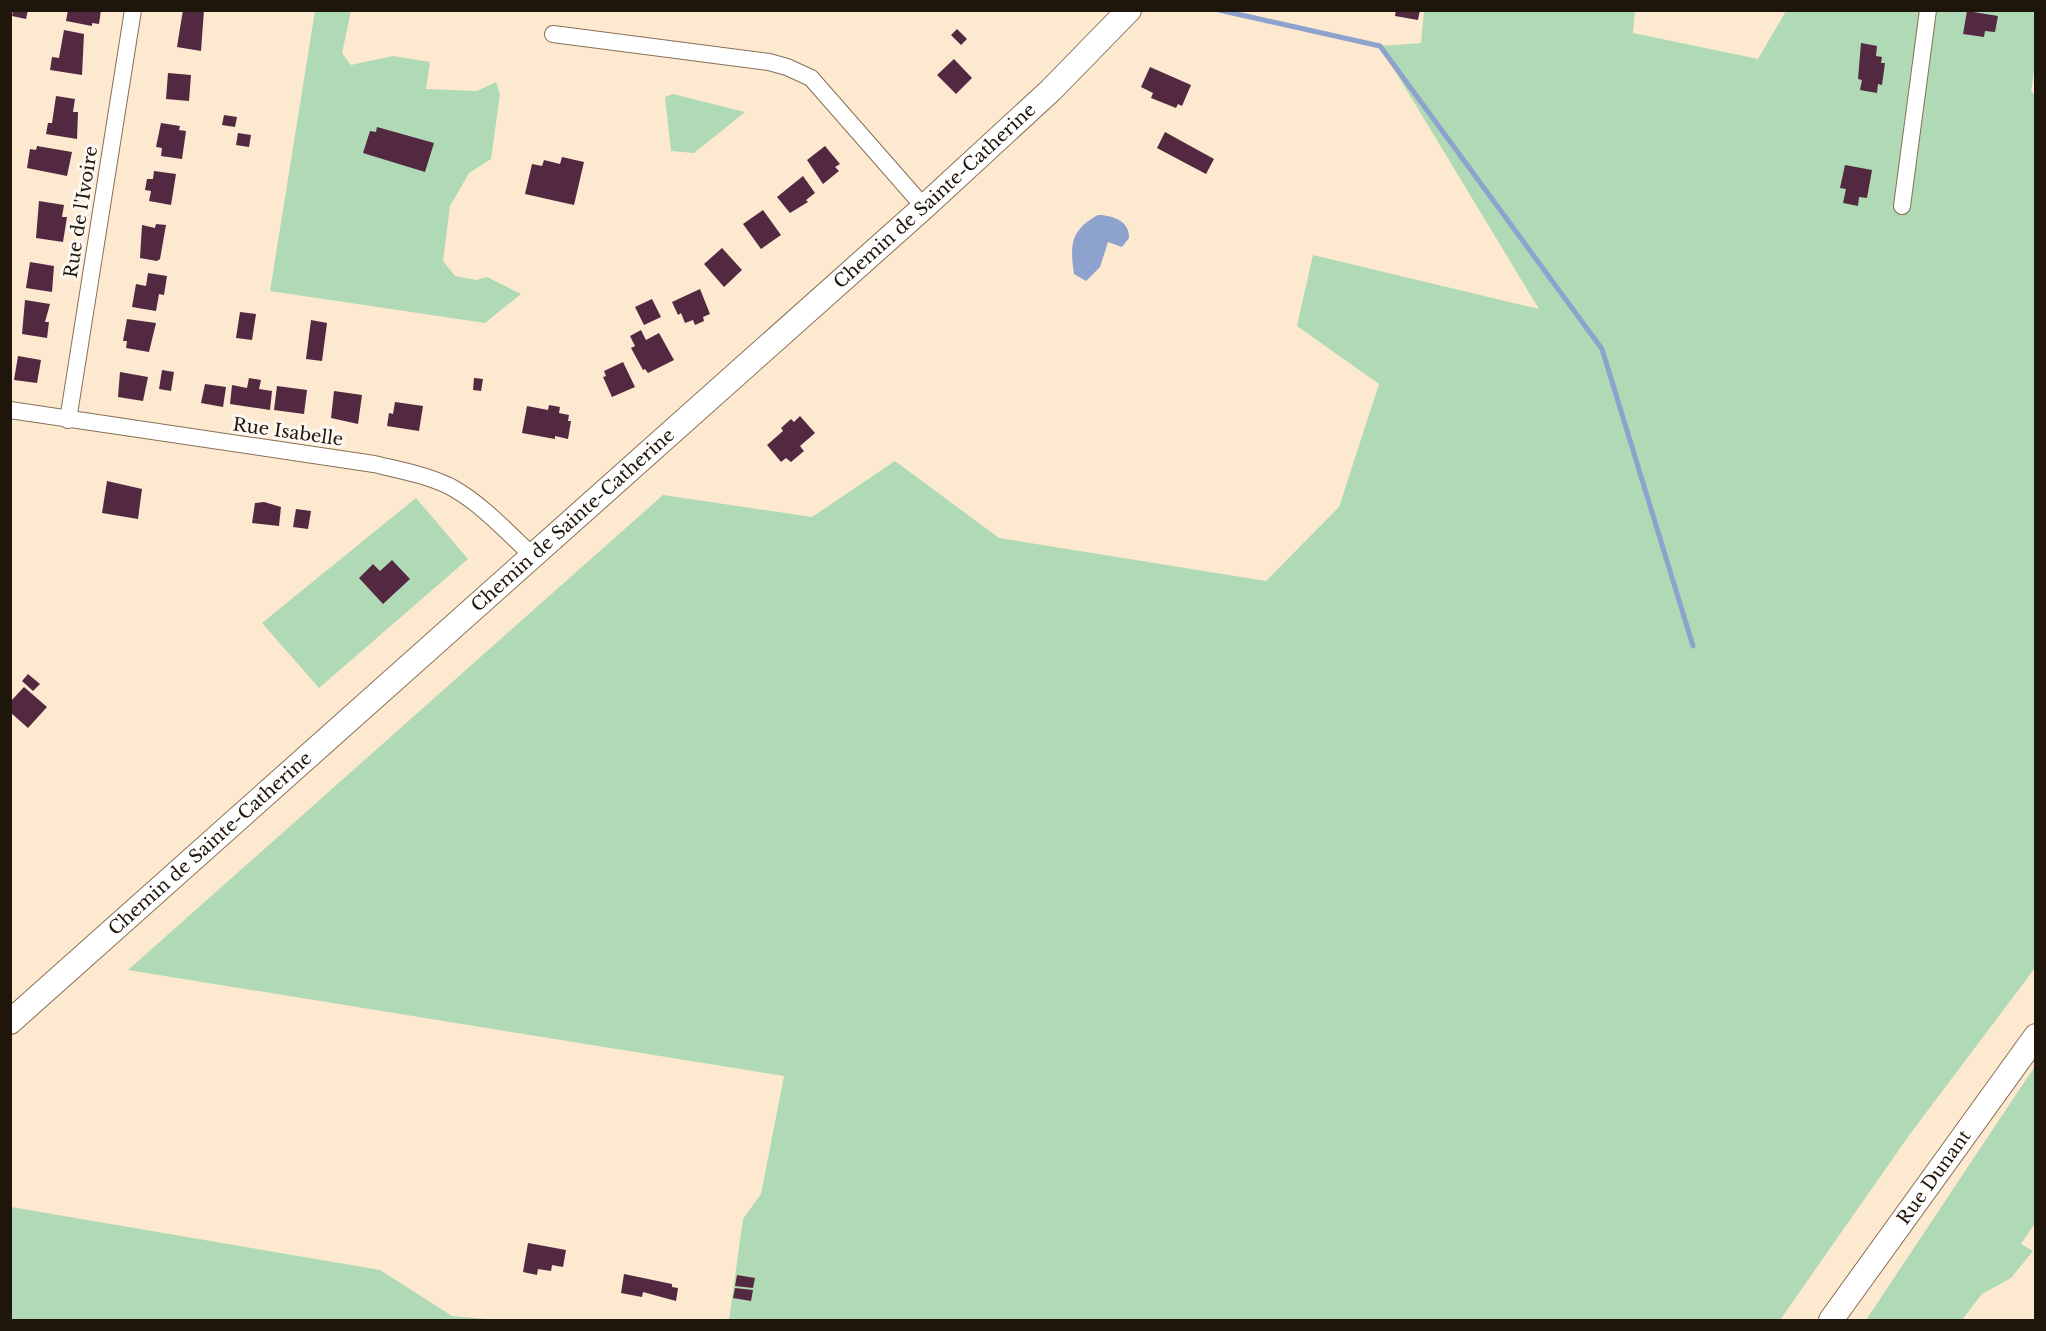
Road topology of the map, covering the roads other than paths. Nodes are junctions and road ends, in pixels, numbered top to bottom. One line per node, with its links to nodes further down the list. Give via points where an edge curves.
1 (133, 10): 8 (street, Rue de l'Ivoire)
2 (1129, 10): 6 (main road, Chemin de Sainte-Catherine, via 1051,90)
3 (1928, 10): 5 (street)
4 (553, 34): 6 (street, via 769,62 801,72 811,78)
5 (1902, 206)
6 (924, 207): 9 (main road, Chemin de Sainte-Catherine)
7 (10, 410): 8 (street, Rue Isabelle)
8 (68, 420): 9 (street, Rue Isabelle, via 374,464 410,473 451,488 484,511)
9 (534, 557): 10 (main road, Chemin de Sainte-Catherine)
10 (10, 1022)
11 (2036, 1036): 12 (main road, Rue Dunant)
12 (1831, 1320)

